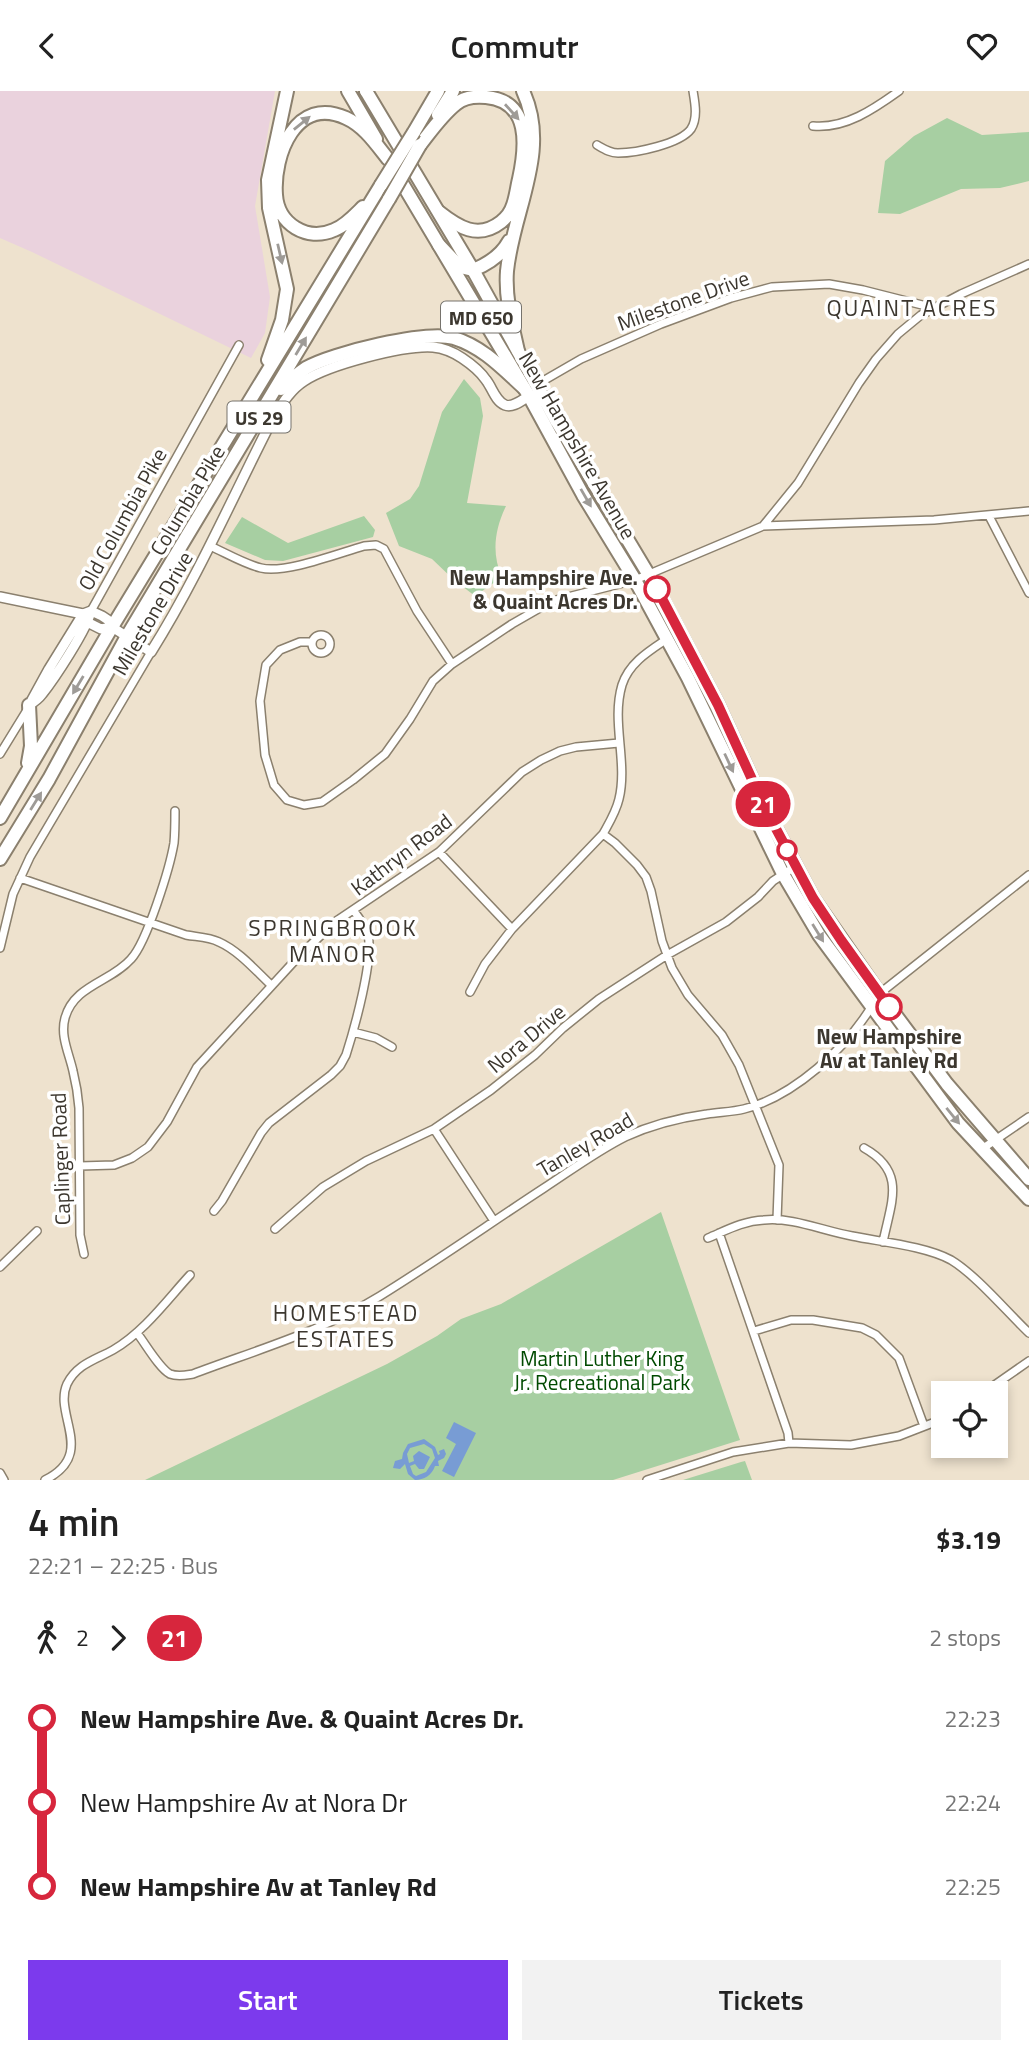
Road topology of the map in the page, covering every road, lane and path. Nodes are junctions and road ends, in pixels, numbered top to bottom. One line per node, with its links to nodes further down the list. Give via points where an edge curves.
1 (287, 91): 24 (main road, one-way to 24, via 268,180 269,208 286,289 275,344)
2 (348, 91): 12 (main road, New Hampshire Avenue / MD 650)
3 (366, 91): 14 (main road, New Hampshire Avenue / MD 650)
4 (436, 91): 13 (main road, Columbia Pike / US 29, bridge)
5 (453, 91): 10 (main road, Columbia Pike / US 29)
6 (523, 91): 15 (main road, via 531,112 534,151)
7 (693, 91): 11 (street, via 695,121 685,136 660,146 618,153)
8 (899, 91): 9 (street, via 852,119)
9 (813, 126)
10 (420, 145): 14 (main road, one-way to 14, via 456,104 467,98 489,97 508,105 523,129 520,172 506,218 487,230 471,231); 23 (main road, Columbia Pike / US 29, one-way to 10, bridge)
11 (597, 145)
12 (388, 159): 13 (main road, one-way to 12, via 353,218 333,231 311,234 296,229 285,219 276,196 285,145 302,120 329,113 354,122); 16 (main road, New Hampshire Avenue / MD 650)
13 (378, 190): 24 (main road, Columbia Pike / US 29)
14 (439, 212): 18 (main road, New Hampshire Avenue / MD 650)
15 (515, 231): 18 (main road, via 505,248); 21 (main road, via 506,292)
16 (439, 245): 18 (main road, via 460,267); 22 (main road, New Hampshire Avenue / MD 650)
17 (1029, 264): 19 (street)
18 (473, 270): 21 (main road, New Hampshire Avenue / MD 650)
19 (934, 308): 22 (street, Milestone Drive, via 829,284 772,287 661,324 581,359); 27 (street, via 898,334 876,359 798,483)
20 (239, 345): 33 (street, Old Columbia Pike)
21 (518, 351): 22 (main road, New Hampshire Avenue / MD 650)
22 (530, 390): 23 (main road, via 475,347 438,335 329,358 293,377); 28 (street, Milestone Drive, via 512,406 504,405 473,365 449,350 433,347 316,373 288,395 273,418); 29 (main road, New Hampshire Avenue, via 557,422); 30 (main road, New Hampshire Avenue / MD 650, one-way to 30, via 583,495)
23 (268, 401): 35 (main road, Columbia Pike / US 29)
24 (249, 403): 34 (main road, Columbia Pike / US 29)
25 (1029, 511): 26 (street)
26 (989, 516): 27 (street); 31 (street)
27 (763, 526): 29 (street)
28 (210, 546): 38 (street, Milestone Drive); 39 (street, via 272,570 376,545 384,549)
29 (649, 574): 30 (street); 41 (main road, New Hampshire Avenue)
30 (635, 580): 36 (main road, New Hampshire Avenue / MD 650); 39 (street, via 552,601)
31 (1029, 593)
32 (0, 597): 33 (street)
33 (87, 616): 34 (street, via 108,620); 40 (street, Old Columbia Pike)
34 (112, 627): 35 (street); 43 (main road, Columbia Pike / US 29, one-way to 43)
35 (127, 636): 38 (street); 46 (main road, Columbia Pike / US 29)
36 (667, 639): 42 (main road, New Hampshire Avenue / MD 650); 44 (street, via 643,655 622,683)
37 (312, 642): 39 (street, via 280,650 266,665 260,701 265,755 274,785 286,800 304,805 322,801 385,754 433,681)
38 (151, 652): 56 (street, Milestone Drive)
39 (452, 664)
40 (30, 711): 43 (main road); 45 (street, Old Columbia Pike); 47 (main road)
41 (722, 713): 42 (main road); 53 (main road, New Hampshire Avenue)
42 (709, 720): 54 (main road, New Hampshire Avenue / MD 650, one-way to 54)
43 (44, 742): 46 (main road); 47 (main road, Columbia Pike / US 29)
44 (620, 743): 50 (street, via 619,799); 51 (street, Kathryn Road, via 576,747 541,760)
45 (0, 754)
46 (62, 755): 52 (main road, Columbia Pike / US 29, one-way to 46)
47 (26, 774): 49 (main road, Columbia Pike / US 29)
48 (175, 811): 58 (street, Caplinger Road, via 169,866)
49 (0, 818)
50 (603, 834): 59 (street); 61 (street, via 646,877)
51 (439, 852): 57 (street, Kathryn Road); 59 (street)
52 (0, 859)
53 (796, 866): 54 (street, Nora Drive); 64 (main road, New Hampshire Avenue, via 827,920)
54 (783, 874): 61 (street, Nora Drive, via 726,922); 65 (main road, New Hampshire Avenue / MD 650, one-way to 65, via 819,935)
55 (1029, 875): 64 (street, Tanley Road)
56 (20, 878): 58 (street); 60 (street, Milestone Drive)
57 (355, 911): 62 (street, Kathryn Road, via 319,936); 66 (street, via 370,946)
58 (149, 923): 62 (street, via 220,942); 74 (street, Caplinger Road, via 131,960 81,992 65,1017 64,1042 77,1088)
59 (512, 929): 63 (street)
60 (0, 948)
61 (667, 955): 68 (street, via 688,995 730,1048); 70 (street, Nora Drive, via 598,999 509,1076)
62 (271, 985): 74 (street, Kathryn Road, via 197,1067 148,1147 114,1165)
63 (470, 992)
64 (879, 993): 65 (street, Tanley Road); 71 (main road, New Hampshire Avenue)
65 (871, 1007): 68 (street, Tanley Road, via 813,1072); 73 (main road, New Hampshire Avenue / MD 650, one-way to 73)
66 (353, 1032): 67 (street); 77 (street, via 340,1066 269,1122)
67 (392, 1048)
68 (755, 1105): 78 (street, via 779,1165); 79 (street, Tanley Road, via 678,1119 624,1138)
69 (1029, 1117): 71 (street)
70 (434, 1129): 79 (street); 80 (street, Nora Drive, via 323,1187)
71 (994, 1140): 73 (street); 75 (main road, New Hampshire Avenue)
72 (864, 1148): 84 (street, via 878,1156 893,1178)
73 (981, 1149): 76 (main road, New Hampshire Avenue / MD 650)
74 (80, 1166): 85 (street, Caplinger Road)
75 (1029, 1179)
76 (1029, 1199)
77 (214, 1211)
78 (777, 1220): 82 (street, via 748,1222); 84 (street)
79 (494, 1221): 89 (street, Tanley Road, via 350,1312 193,1374 170,1374)
80 (275, 1229)
81 (37, 1231): 86 (street)
82 (719, 1233): 83 (street); 88 (street)
83 (708, 1238)
84 (883, 1242): 90 (street, via 951,1260)
85 (84, 1254)
86 (0, 1267)
87 (190, 1275): 89 (street)
88 (754, 1331): 94 (street, via 792,1320 813,1320 862,1328 876,1335 899,1358); 95 (street)
89 (136, 1333): 99 (street, via 82,1365 68,1381 64,1401 71,1446 59,1471)
90 (1029, 1333)
91 (1029, 1361): 92 (street)
92 (1000, 1381)
93 (931, 1423): 94 (street)
94 (924, 1426): 95 (street, via 851,1445)
95 (789, 1443): 97 (street, via 733,1452)
96 (0, 1473): 98 (street)
97 (653, 1479)
98 (4, 1480)
99 (45, 1480)

